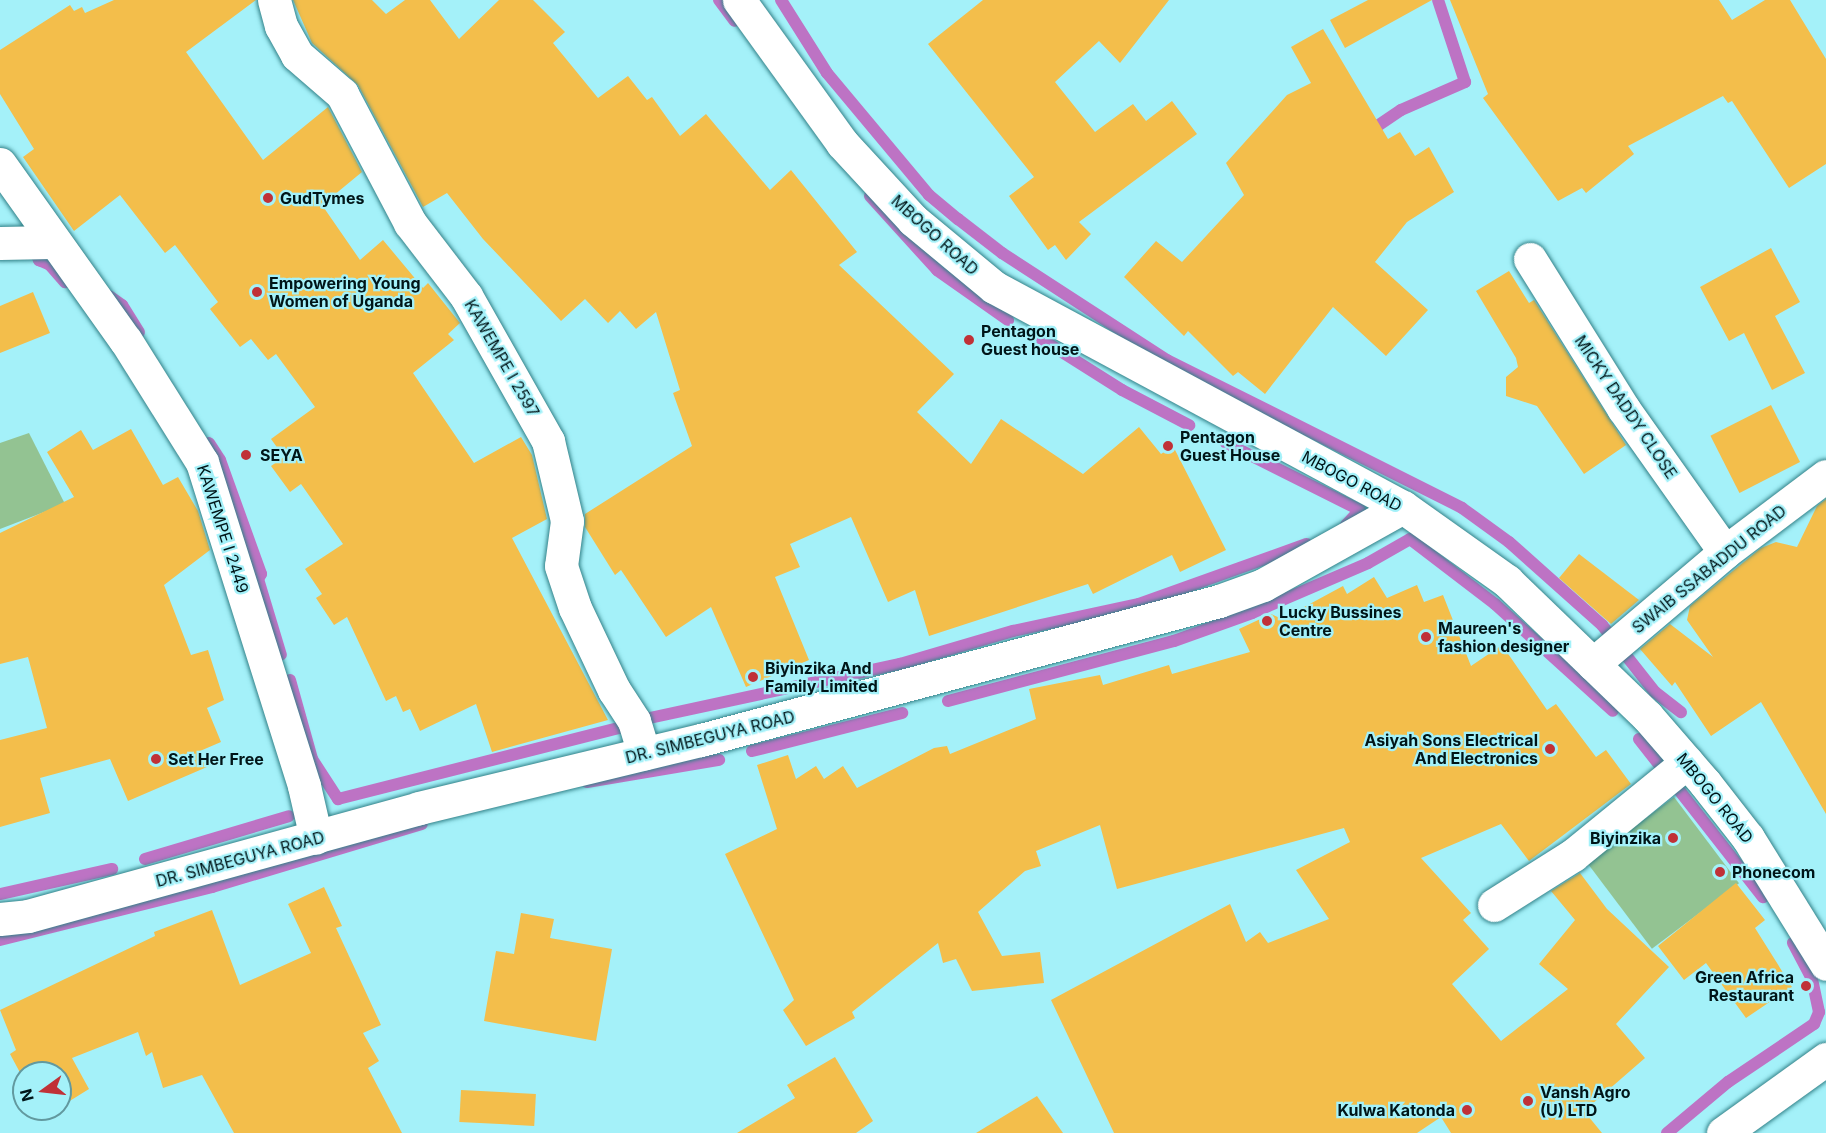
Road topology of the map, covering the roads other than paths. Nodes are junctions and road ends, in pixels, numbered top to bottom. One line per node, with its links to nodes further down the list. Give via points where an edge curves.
1 (274, 0): 11 (street, KAWEMPE I 2597, via 281,26 297,55 342,94 410,223 466,296 548,441 567,521 561,566 575,608 614,690 634,722)
2 (738, 0): 8 (street, MBOGO ROAD, via 842,143 913,220 994,287)
3 (0, 164): 4 (street, KAWEMPE I 2449)
4 (52, 242): 5 (street); 13 (street, KAWEMPE I 2449, via 126,341 202,462 304,786)
5 (0, 243)
6 (1530, 259): 9 (street, MICKY DADDY CLOSE, via 1623,408)
7 (1826, 476): 9 (street, SWAIB SSABADDU ROAD)
8 (1403, 507): 10 (street, MBOGO ROAD, via 1507,581); 11 (street, DR. SIMBEGUYA ROAD, via 1263,585 1219,601)
9 (1725, 552): 10 (street, SWAIB SSABADDU ROAD)
10 (1593, 664): 12 (street, MBOGO ROAD)
11 (644, 754): 13 (street, DR. SIMBEGUYA ROAD)
12 (1687, 762): 14 (street, via 1573,855); 16 (street, MBOGO ROAD, via 1748,838)
13 (316, 838): 15 (street, DR. SIMBEGUYA ROAD, via 28,916)
14 (1494, 905)
15 (0, 919)
16 (1826, 964)
17 (1826, 1059): 18 (street)
18 (1723, 1133)

